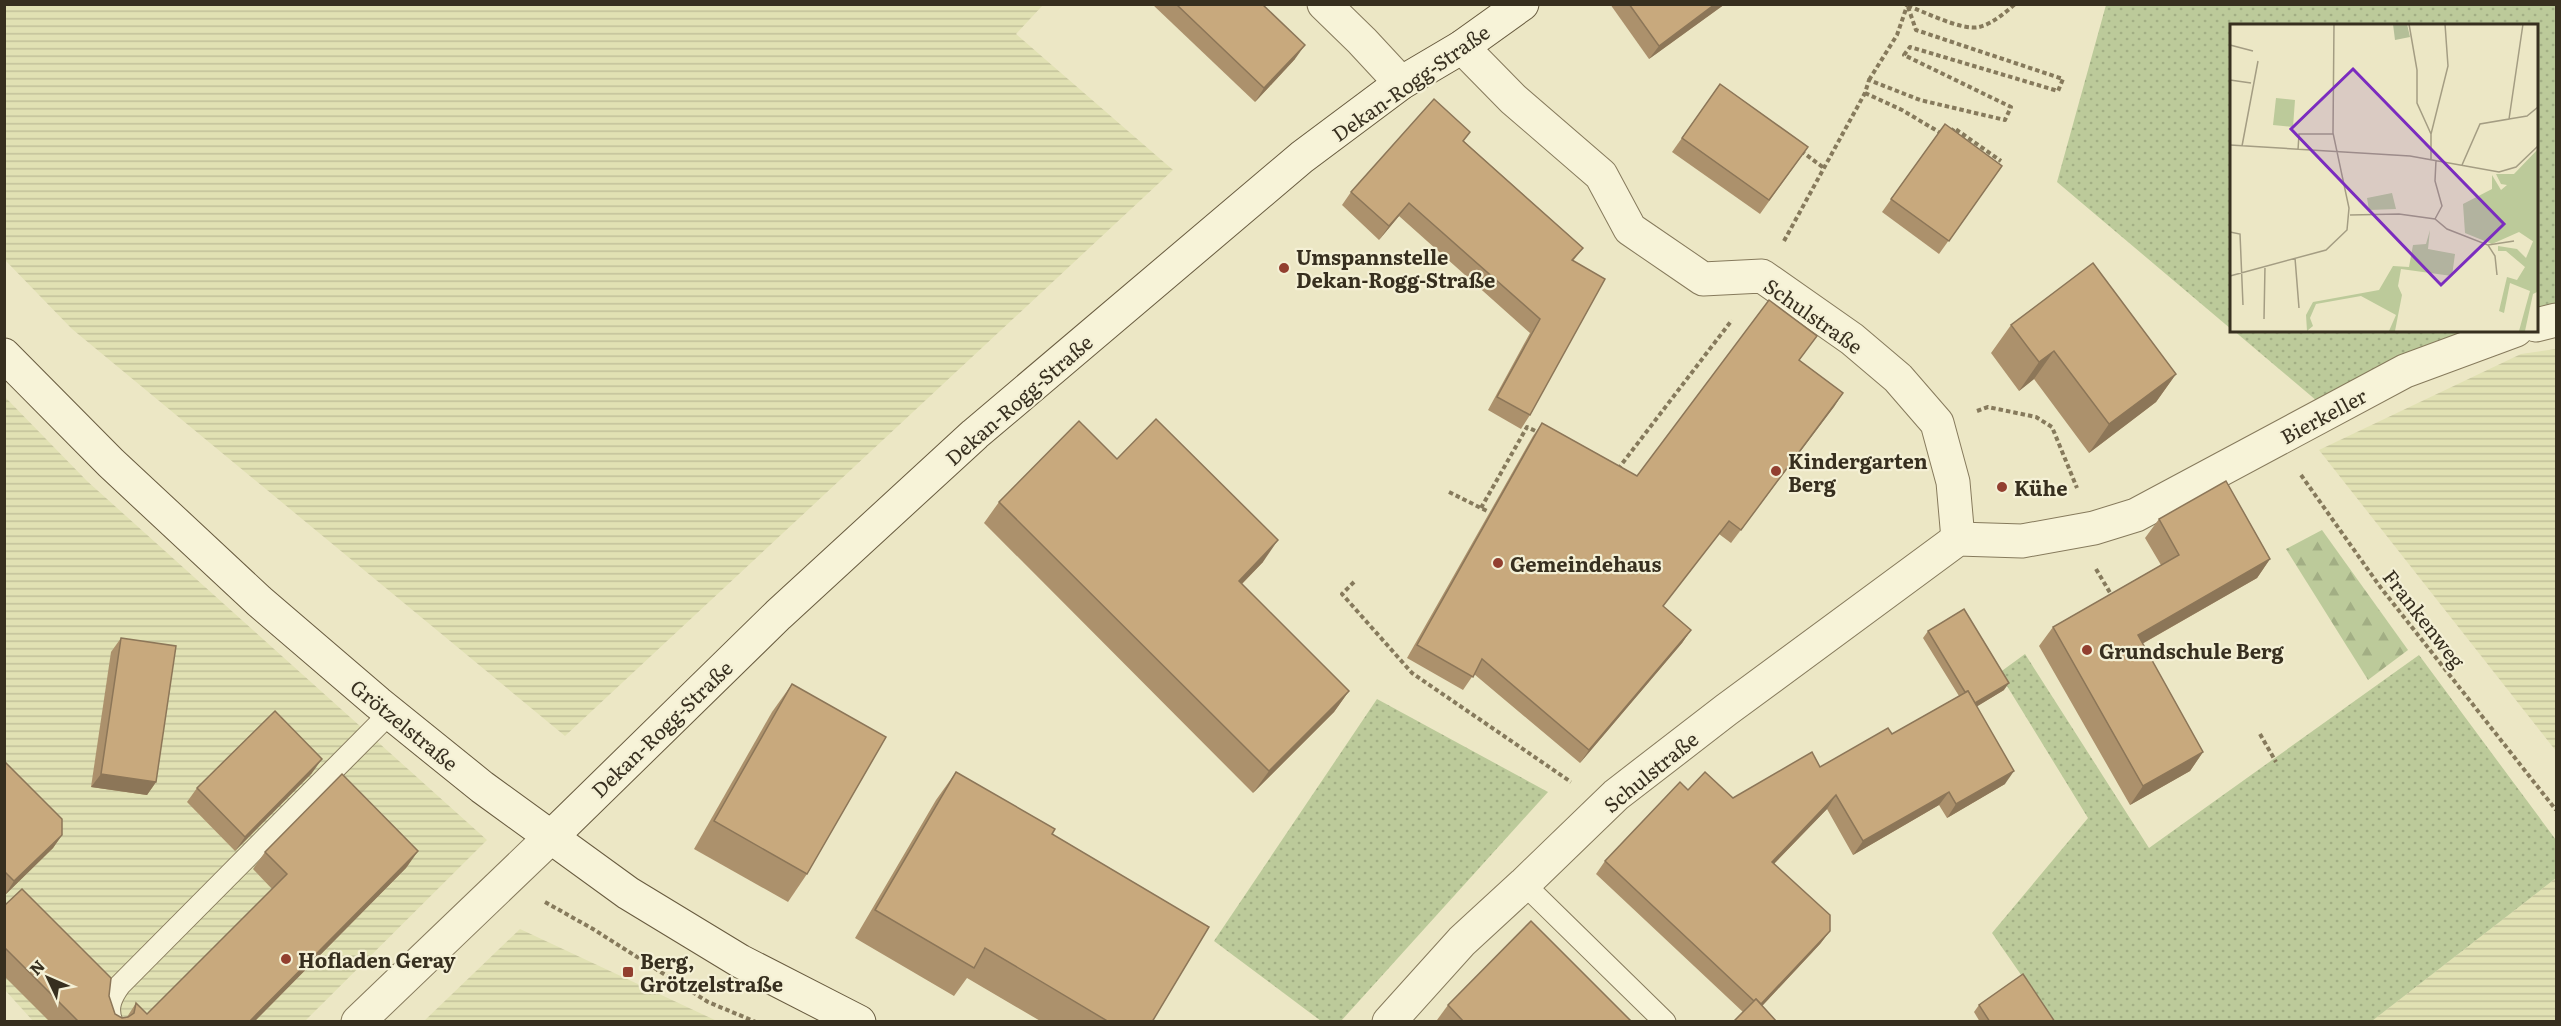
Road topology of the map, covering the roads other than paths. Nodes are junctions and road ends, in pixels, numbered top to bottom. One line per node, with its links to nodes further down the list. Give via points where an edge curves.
1 (1324, 4): 4 (street)
2 (1522, 4): 3 (street, Dekan-Rogg-Straße)
3 (1462, 47): 4 (street, Dekan-Rogg-Straße); 9 (street, Schulstraße, via 1513,99 1601,175 1630,229 1703,279 1762,276 1852,339 1898,378 1937,423 1953,482)
4 (1401, 83): 11 (street, Dekan-Rogg-Straße, via 1302,157 975,434 778,615)
5 (2556, 320): 6 (street)
6 (2537, 325)
7 (2511, 332): 9 (street, Bierkeller, via 2405,371 2136,515 2094,528 2022,541)
8 (4, 355): 10 (street, Grötzelstraße, via 111,463 259,601)
9 (1958, 539): 12 (street, Schulstraße, via 1616,795)
10 (390, 712): 11 (street, Grötzelstraße); 14 (lane, via 120,985 110,999)
11 (551, 837): 15 (street, Dekan-Rogg-Straße); 16 (street, Grötzelstraße, via 628,893 740,961)
12 (1524, 884): 13 (street, Schulstraße, via 1462,940); 17 (lane)
13 (1393, 1020)
14 (112, 1022)
15 (358, 1022)
16 (859, 1022)
17 (1665, 1022)

